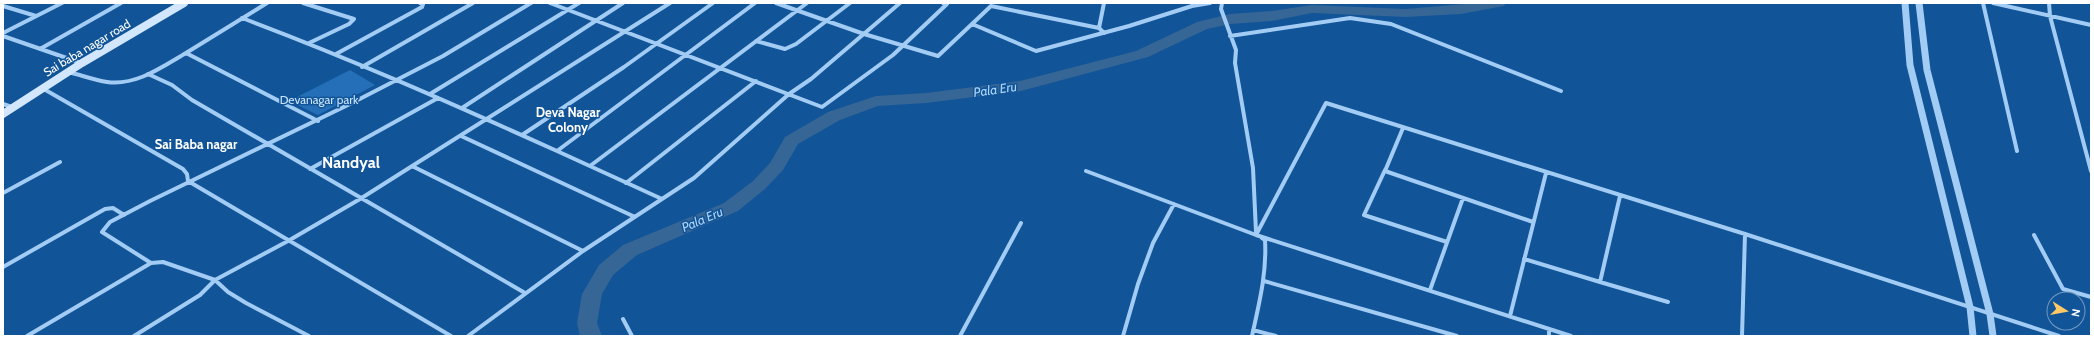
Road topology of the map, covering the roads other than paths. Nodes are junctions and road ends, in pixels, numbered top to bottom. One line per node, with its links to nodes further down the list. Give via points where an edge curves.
1 (6, 3): 30 (street)
2 (62, 3): 34 (street)
3 (121, 3): 52 (street)
4 (184, 3): 56 (main road, Sai baba nagar road)
5 (267, 3): 36 (street)
6 (303, 3): 49 (street, via 352,16 354,19)
7 (420, 3): 54 (street, via 423,4 422,7)
8 (473, 3): 58 (street)
9 (531, 3): 61 (street)
10 (550, 3): 32 (street)
11 (579, 3): 32 (street)
12 (623, 3): 38 (street)
13 (670, 3): 42 (street)
14 (713, 3): 50 (street)
15 (755, 3): 55 (street)
16 (776, 3): 33 (street)
17 (807, 3): 33 (street)
18 (850, 3): 37 (street)
19 (900, 3): 45 (street)
20 (943, 3): 51 (street, via 947,4)
21 (1007, 3): 31 (street)
22 (1104, 3): 41 (street)
23 (1210, 3): 44 (street, via 1192,6)
24 (1222, 3): 47 (street, via 1221,9)
25 (1905, 3): 116 (street, via 1910,65)
26 (1919, 3): 117 (street, via 1927,70)
27 (1983, 3): 79 (street)
28 (1993, 3): 35 (street)
29 (2049, 3): 35 (street)
30 (3, 5): 34 (street)
31 (1004, 8): 39 (street, via 991,6); 41 (street)
32 (567, 10): 38 (street); 65 (street)
33 (798, 10): 37 (street); 48 (street)
34 (36, 16): 43 (street)
35 (2050, 16): 40 (street); 86 (street)
36 (242, 18): 49 (street); 53 (street)
37 (828, 20): 45 (street); 48 (street, via 786,49)
38 (594, 21): 42 (street); 70 (street)
39 (972, 24): 44 (street, via 1036,51); 51 (street, via 938,56)
40 (2091, 25)
41 (1098, 28): 44 (street)
42 (625, 32): 50 (street); 72 (street)
43 (3, 33)
44 (1104, 33)
45 (864, 34): 51 (street); 66 (street)
46 (3, 36): 52 (street)
47 (1230, 36): 64 (street, via 1350,18 1391,24); 101 (street, via 1236,50 1235,63 1252,169 1257,217)
48 (756, 41): 57 (street)
49 (309, 43): 54 (street)
50 (655, 44): 55 (street); 75 (street)
51 (903, 45): 66 (street, via 822,107)
52 (40, 48): 56 (street)
53 (186, 54): 60 (street); 73 (street)
54 (336, 54): 58 (street)
55 (686, 54): 57 (street); 78 (street)
56 (82, 63): 59 (main road, Sai baba nagar road)
57 (722, 67): 62 (street); 82 (street)
58 (362, 68): 61 (street)
59 (68, 72): 60 (street, via 118,83); 63 (main road, Sai baba nagar road)
60 (148, 74): 77 (street, via 172,85 192,100)
61 (396, 81): 65 (street); 73 (street)
62 (756, 81): 66 (street); 89 (street)
63 (42, 88): 69 (main road, Sai baba nagar road); 88 (street, via 183,169)
64 (1561, 90)
65 (430, 94): 67 (street)
66 (790, 94): 94 (street, via 694,178)
67 (438, 98): 70 (street); 84 (street)
68 (3, 104): 69 (street)
69 (13, 107): 71 (main road, Sai baba nagar road)
70 (462, 108): 72 (street)
71 (3, 114)
72 (487, 120): 75 (street); 76 (street)
73 (318, 121): 77 (street)
74 (1404, 128): 83 (street); 87 (street); 101 (street, via 1326,103)
75 (522, 135): 78 (street)
76 (461, 136): 81 (street); 97 (street)
77 (268, 143): 84 (street); 88 (street)
78 (557, 151): 82 (street)
79 (2017, 151)
80 (60, 162): 90 (street)
81 (412, 166): 93 (street); 105 (street)
82 (590, 166): 89 (street)
83 (1386, 168): 92 (street, via 1384,171); 104 (street, via 1364,215)
84 (310, 169): 93 (street)
85 (1086, 171): 95 (street)
86 (2091, 171)
87 (1546, 173): 91 (street); 98 (street)
88 (188, 181): 96 (street); 103 (street)
89 (626, 183): 94 (street)
90 (3, 192)
91 (1620, 196): 100 (street); 111 (street)
92 (1463, 198): 98 (street); 104 (street)
93 (360, 199): 103 (street); 113 (street)
94 (662, 199): 97 (street)
95 (1174, 204): 101 (street); 129 (street, via 1153,243)
96 (124, 215): 107 (street, via 110,222 102,232); 108 (street, via 113,208 105,209)
97 (635, 217): 105 (street)
98 (1533, 222): 106 (street)
99 (1021, 223): 128 (street)
100 (1745, 234): 116 (street); 135 (street)
101 (1256, 235): 110 (street, via 1265,240); 112 (street)
102 (2034, 235): 114 (street, via 2063,289)
103 (288, 241): 109 (street); 125 (street)
104 (1447, 242): 112 (street)
105 (583, 251): 113 (street)
106 (1524, 259): 111 (street); 118 (street)
107 (151, 263): 109 (street, via 163,262); 122 (street)
108 (3, 267)
109 (215, 280): 123 (street, via 200,295); 124 (street, via 246,303)
110 (1264, 281): 121 (street); 132 (street)
111 (1600, 282): 115 (street)
112 (1430, 290): 118 (street)
113 (525, 293): 126 (street)
114 (2091, 297)
115 (1668, 302)
116 (1970, 307): 117 (street); 136 (street)
117 (1990, 314): 137 (street); 138 (street)
118 (1510, 316): 120 (street)
119 (623, 319): 127 (street)
120 (1549, 329): 133 (street); 134 (street)
121 (1253, 330): 130 (street); 131 (street)
122 (27, 336)
123 (134, 336)
124 (309, 336)
125 (451, 336)
126 (468, 336)
127 (632, 336)
128 (960, 336)
129 (1123, 336)
130 (1252, 336)
131 (1276, 336)
132 (1457, 336)
133 (1548, 336)
134 (1571, 336)
135 (1742, 336)
136 (1973, 336)
137 (1993, 336)
138 (2059, 336)

